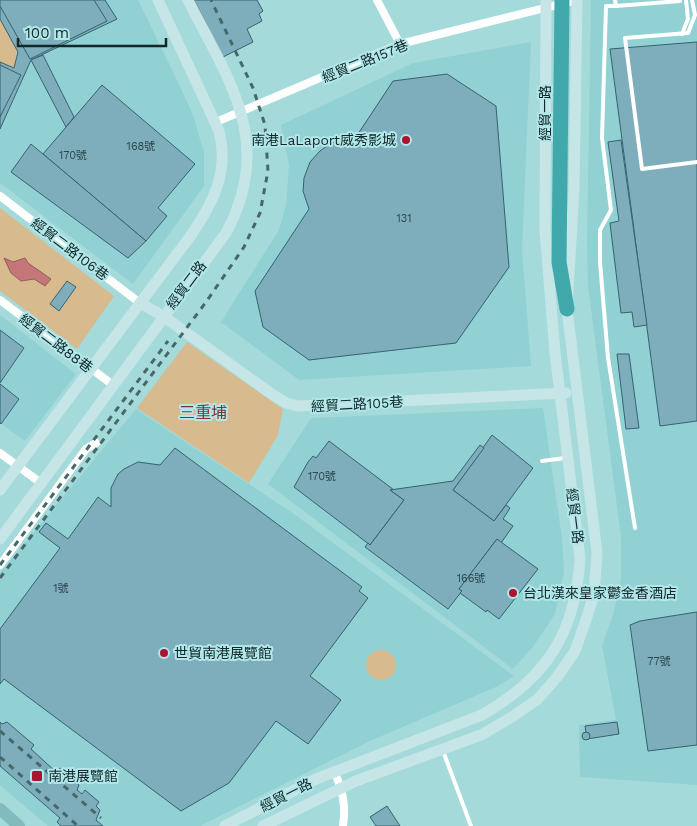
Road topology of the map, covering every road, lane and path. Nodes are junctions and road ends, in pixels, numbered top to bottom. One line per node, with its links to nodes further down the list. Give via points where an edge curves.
1 (158, 0): 15 (street, 經貿二路)
2 (188, 0): 14 (street, 經貿二路)
3 (377, 0): 13 (street)
4 (562, 0): 20 (highway, via 558,262)
5 (577, 0): 10 (street, 經貿二路157巷); 20 (street, 經貿一路, via 574,189)
6 (615, 0): 11 (lane)
7 (680, 0): 11 (lane)
8 (686, 0): 12 (lane, via 688,18)
9 (692, 0): 12 (lane, via 695,15)
10 (546, 5): 13 (street, 經貿二路157巷); 25 (street, 經貿一路, via 545,231)
11 (616, 6): 33 (lane, via 606,6 602,138 611,210 600,230 600,262 608,358)
12 (684, 32): 16 (lane, via 625,38 642,168)
13 (400, 44): 14 (street, 經貿二路157巷)
14 (242, 112): 15 (street, 經貿二路157巷); 21 (street, 經貿二路, via 248,150 242,196 235,215 226,233)
15 (216, 122): 19 (street, 經貿二路, via 222,145 216,195 189,238)
16 (697, 162)
17 (0, 196): 19 (street, 經貿二路106巷)
18 (0, 300): 22 (street, 經貿二路88巷)
19 (140, 303): 21 (street, 經貿二路105巷); 22 (street, 經貿二路)
20 (566, 309): 24 (street, 經貿一路)
21 (163, 316): 23 (street, 經貿二路); 25 (street, 經貿二路105巷, via 273,395 298,406)
22 (91, 369): 23 (street, 經貿二路88巷); 30 (street, 經貿二路)
23 (113, 385): 31 (street, 經貿二路)
24 (576, 392): 25 (street, 經貿二路105巷); 36 (street, 經貿一路, via 598,553 594,594 575,651 538,698 481,735)
25 (560, 393): 28 (street, 經貿一路)
26 (96, 443): 35 (street, via 86,449)
27 (0, 453): 30 (street)
28 (568, 458): 29 (lane); 37 (street, 經貿一路, via 580,558 578,587 574,609 552,656 507,701 482,715)
29 (542, 461)
30 (18, 466): 31 (street); 32 (street, 經貿二路)
31 (41, 483): 34 (street, 經貿二路)
32 (0, 490)
33 (635, 528)
34 (0, 539)
35 (0, 564)
36 (442, 749): 38 (street, 經貿一路); 44 (lane)
37 (334, 772): 38 (street); 41 (street, 經貿一路)
38 (342, 788): 42 (street, 經貿一路); 43 (street)
39 (0, 808): 40 (main road)
40 (19, 826)
41 (225, 826)
42 (263, 826)
43 (343, 826)
44 (471, 826)

